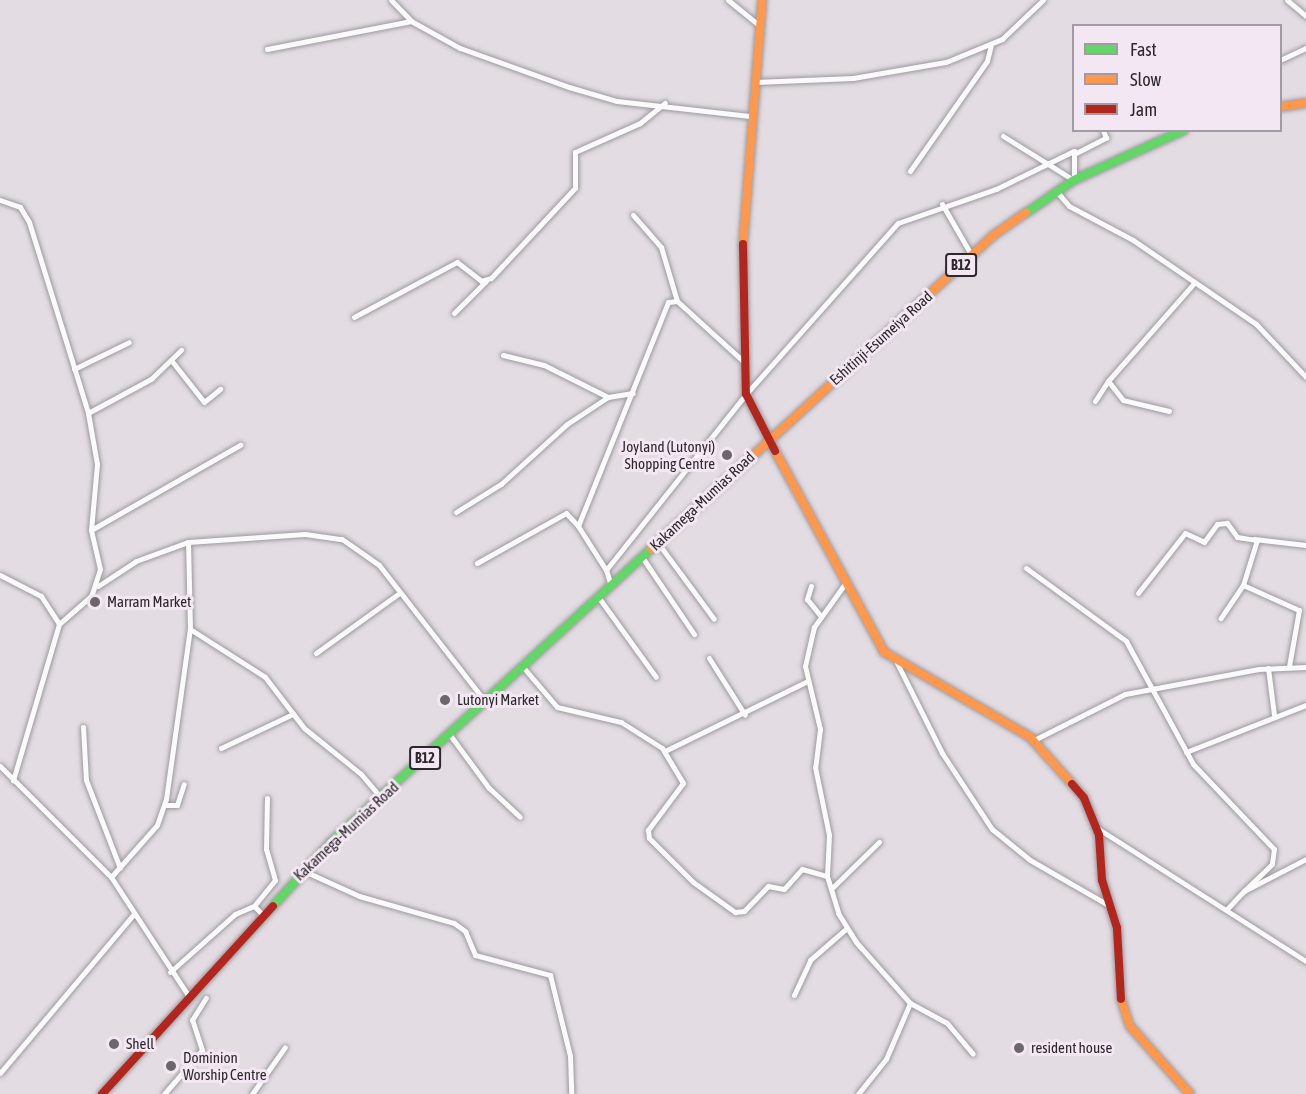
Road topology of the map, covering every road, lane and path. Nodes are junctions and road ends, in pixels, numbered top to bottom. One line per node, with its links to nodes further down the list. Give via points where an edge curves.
1 (391, 0): 7 (street)
2 (728, 0): 8 (street)
3 (762, 0): 8 (main road)
4 (1043, 0): 9 (street)
5 (1287, 0): 6 (street)
6 (1306, 16)
7 (411, 21): 11 (street); 14 (street, via 460,48 569,87 617,101)
8 (761, 27): 13 (main road)
9 (991, 45): 13 (street, via 946,62 854,78); 23 (street, via 987,61)
10 (1306, 48): 12 (street)
11 (267, 49)
12 (1282, 60)
13 (755, 82): 17 (main road)
14 (665, 103): 17 (street); 30 (street, via 640,123 575,152 575,188)
15 (1306, 104): 16 (main road)
16 (1282, 107)
17 (749, 116): 39 (main road)
18 (1104, 132): 21 (street, via 1106,138)
19 (1180, 132): 24 (main road, Eshitinji-Esumeiya Road / B12)
20 (1003, 136): 22 (street)
21 (1076, 153): 22 (street); 24 (street, via 1070,173)
22 (1044, 166): 24 (street); 27 (street, via 996,189)
23 (910, 171)
24 (1074, 180): 25 (main road, Eshitinji-Esumeiya Road / B12)
25 (1056, 191): 29 (main road, Eshitinji-Esumeiya Road / B12); 31 (street, via 1069,206 1133,240)
26 (0, 200): 40 (street, via 27,215)
27 (942, 204): 29 (street); 45 (street, via 915,213 880,240)
28 (633, 215): 32 (street, via 661,247)
29 (972, 256): 50 (main road, Eshitinji-Esumeiya Road / B12)
30 (486, 281): 33 (street); 34 (street, via 457,262)
31 (1194, 283): 41 (street, via 1256,324); 42 (street)
32 (677, 301): 39 (street); 44 (street, via 666,305)
33 (454, 313)
34 (354, 316)
35 (129, 342): 40 (street)
36 (181, 350): 38 (street)
37 (503, 355): 46 (street, via 544,365)
38 (171, 360): 43 (street, via 202,401 211,401); 49 (street, via 145,383)
39 (743, 361): 45 (main road)
40 (74, 369): 49 (street)
41 (1306, 377)
42 (1108, 381): 47 (street); 48 (street, via 1123,400)
43 (220, 389)
44 (633, 393): 46 (street); 53 (street)
45 (746, 393): 50 (main road); 62 (street)
46 (608, 397): 52 (street, via 567,424 501,484)
47 (1095, 401)
48 (1169, 411)
49 (88, 413): 54 (street, via 97,464)
50 (767, 441): 57 (main road, Kakamega-Mumias Road / B12); 64 (main road)
51 (240, 445): 54 (street)
52 (456, 512)
53 (579, 526): 60 (street, via 566,513); 62 (street)
54 (91, 530): 68 (street, via 100,569)
55 (1254, 539): 58 (street); 65 (street, via 1255,560); 69 (street, via 1237,537 1227,523 1217,524 1204,542 1185,533)
56 (188, 542): 68 (street, via 136,561); 70 (street, via 305,534 342,540 379,565); 76 (street)
57 (658, 543): 59 (main road, Kakamega-Mumias Road / B12); 74 (street)
58 (1306, 545)
59 (642, 557): 66 (main road, Kakamega-Mumias Road / B12); 77 (street)
60 (477, 563)
61 (1026, 568): 87 (street, via 1120,634)
62 (606, 570): 66 (street)
63 (0, 575): 75 (street, via 41,596)
64 (844, 585): 72 (street); 80 (main road, via 884,652)
65 (1243, 585): 73 (street); 81 (street, via 1299,610)
66 (611, 586): 71 (main road, Kakamega-Mumias Road / B12)
67 (811, 586): 72 (street, via 807,599)
68 (97, 587): 75 (street)
69 (1138, 593)
70 (398, 594): 78 (street); 88 (street)
71 (598, 598): 82 (main road, Kakamega-Mumias Road / B12); 85 (street)
72 (820, 616): 86 (street, via 809,639)
73 (1221, 618)
74 (714, 619)
75 (59, 624): 100 (street)
76 (190, 629): 90 (street, via 265,677); 104 (street)
77 (694, 634)
78 (316, 653)
79 (708, 658): 91 (street)
80 (897, 663): 95 (main road); 116 (street, via 942,753 992,829 1030,860)
81 (1289, 666): 83 (street); 84 (street)
82 (523, 667): 88 (main road, Kakamega-Mumias Road / B12); 97 (street, via 557,707 621,722)
83 (1306, 667)
84 (1268, 668): 87 (street); 92 (street)
85 (656, 677)
86 (806, 682): 91 (street); 111 (street, via 820,729 815,767 829,836)
87 (1153, 687): 95 (street, via 1091,709); 98 (street)
88 (486, 702): 94 (main road, Kakamega-Mumias Road / B12)
89 (1306, 705): 92 (street)
90 (293, 714): 96 (street); 103 (street)
91 (745, 715): 97 (street)
92 (1274, 715): 98 (street)
93 (83, 727): 109 (street, via 86,780)
94 (450, 735): 103 (main road, Kakamega-Mumias Road / B12); 105 (street, via 489,788)
95 (1034, 740): 106 (main road, via 1075,784)
96 (221, 748)
97 (665, 752): 111 (street, via 683,783 648,834 693,882 740,912 766,887 787,887 802,869)
98 (1186, 752): 114 (street, via 1274,849 1272,864)
99 (0, 766): 100 (street)
100 (13, 780): 112 (street)
101 (184, 784): 104 (street, via 177,805)
102 (267, 798): 115 (street, via 266,849 275,880)
103 (380, 798): 110 (main road, Kakamega-Mumias Road / B12)
104 (164, 805): 109 (street, via 157,825)
105 (520, 817)
106 (1097, 828): 116 (main road, via 1102,880); 117 (street)
107 (879, 842): 113 (street)
108 (1306, 859): 114 (street)
109 (120, 868): 112 (street)
110 (304, 870): 118 (main road, Kakamega-Mumias Road / B12); 133 (street, via 359,896 454,923 465,931 475,955 550,975 570,1056)
111 (827, 876): 113 (street)
112 (111, 877): 119 (street)
113 (832, 888): 120 (street)
114 (1244, 891): 117 (street)
115 (254, 906): 118 (street); 122 (street, via 235,914)
116 (1112, 906): 135 (main road, via 1118,928 1117,990 1125,1016)
117 (1227, 909): 121 (street)
118 (262, 914): 123 (main road, Kakamega-Mumias Road / B12)
119 (134, 915): 122 (street); 129 (street)
120 (847, 927): 124 (street, via 810,960); 126 (street)
121 (1306, 961)
122 (170, 972): 123 (street)
123 (188, 995): 130 (main road, Kakamega-Mumias Road / B12)
124 (794, 995)
125 (206, 998): 131 (street, via 192,1020 202,1050)
126 (910, 1003): 128 (street, via 947,1023); 134 (street, via 886,1059)
127 (285, 1047): 132 (street)
128 (973, 1054)
129 (0, 1072)
130 (106, 1093)
131 (164, 1094)
132 (252, 1094)
133 (571, 1094)
134 (858, 1094)
135 (1190, 1094)

